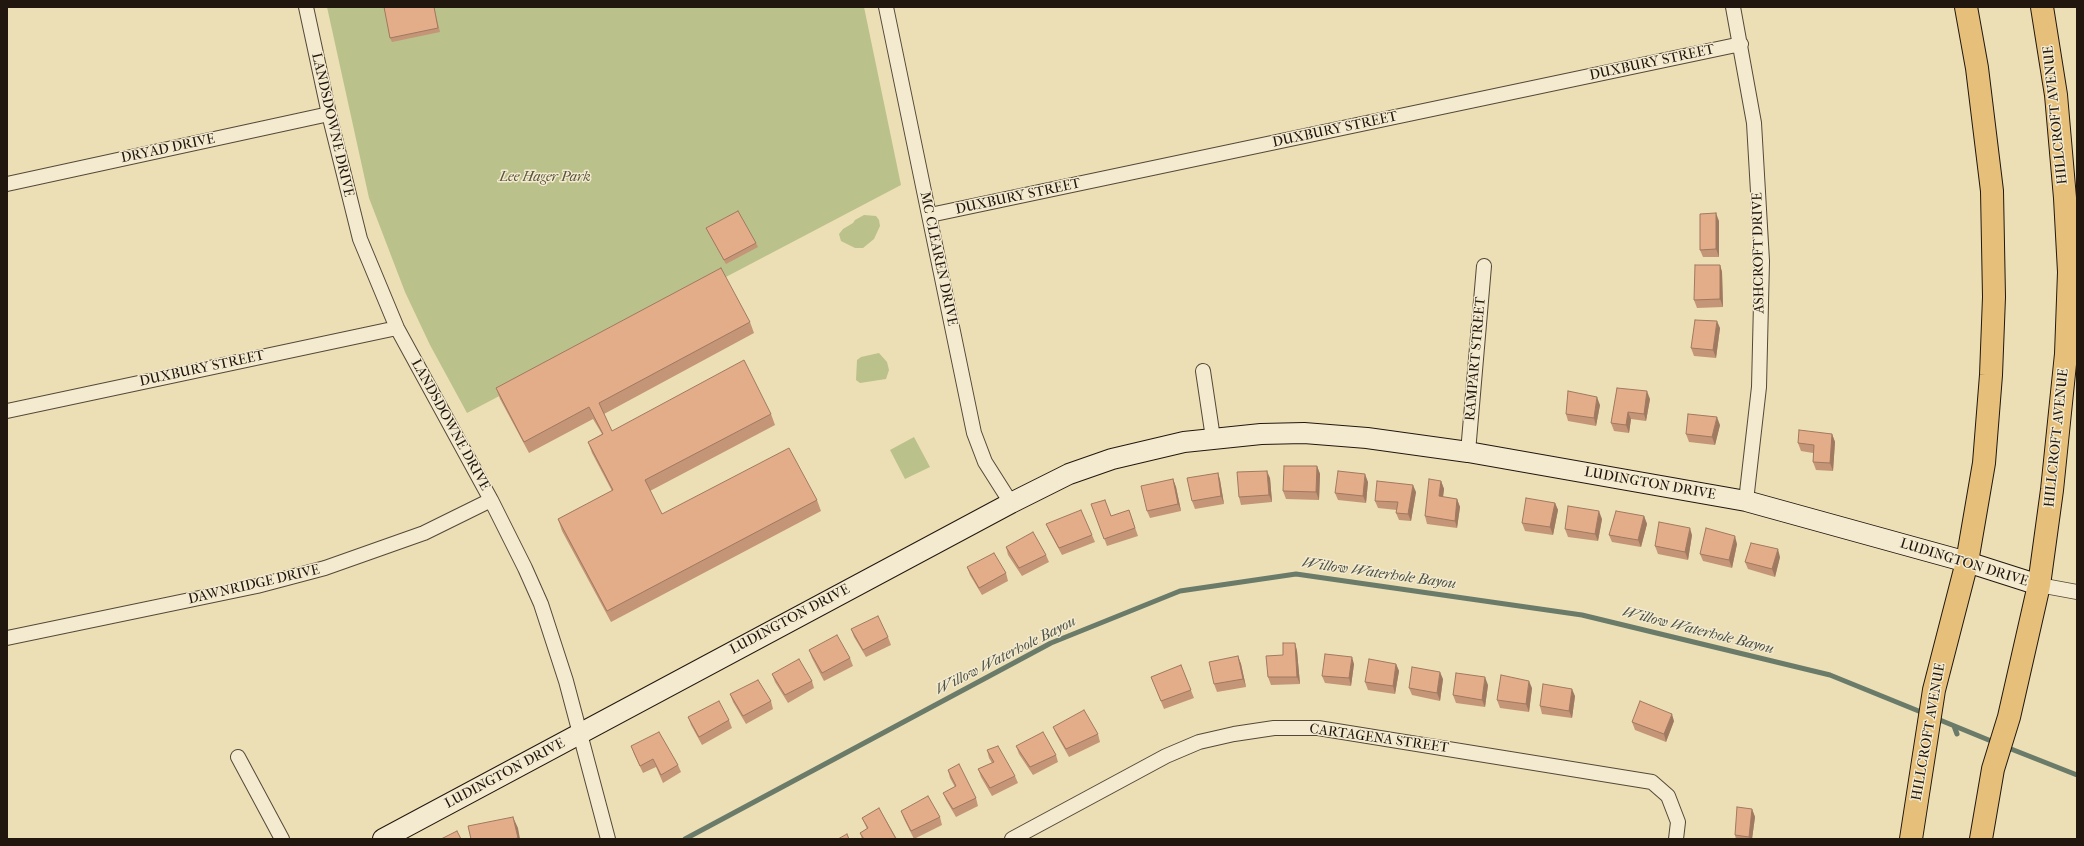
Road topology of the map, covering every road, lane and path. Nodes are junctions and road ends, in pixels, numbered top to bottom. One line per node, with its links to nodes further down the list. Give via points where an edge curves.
1 (306, 7): 7 (street, LANDSDOWNE DRIVE)
2 (886, 7): 9 (street, MC CLEAREN DRIVE)
3 (1733, 7): 6 (street, ASHCROFT DRIVE)
4 (1966, 7): 19 (main road, HILLCROFT AVENUE, via 1977,68 1992,191 1994,297 1992,375 1984,463)
5 (2042, 7): 20 (main road, HILLCROFT AVENUE, via 2056,95 2069,272 2066,354)
6 (1741, 44): 9 (street, DUXBURY STREET); 17 (street, ASHCROFT DRIVE, via 1754,123 1762,261 1759,387)
7 (329, 114): 8 (street, DRYAD DRIVE); 11 (street, LANDSDOWNE DRIVE, via 360,240)
8 (7, 184)
9 (930, 215): 18 (street, MC CLEAREN DRIVE, via 974,433 986,462)
10 (1484, 266): 15 (street, RAMPART STREET)
11 (397, 328): 13 (street, DUXBURY STREET); 16 (street, LANDSDOWNE DRIVE)
12 (1204, 371): 14 (street)
13 (7, 411)
14 (1213, 438): 15 (street, LUDINGTON DRIVE, via 1304,433 1367,438); 18 (street, LUDINGTON DRIVE, via 1148,449 1112,459 1069,474)
15 (1468, 452): 17 (street, LUDINGTON DRIVE)
16 (492, 500): 22 (street, DAWNRIDGE DRIVE, via 424,533 325,568 256,586); 23 (street, LANDSDOWNE DRIVE, via 541,604)
17 (1746, 501): 19 (street, LUDINGTON DRIVE)
18 (1010, 503): 23 (street, LUDINGTON DRIVE)
19 (1967, 562): 20 (street, LUDINGTON DRIVE); 30 (main road, HILLCROFT AVENUE, via 1934,690)
20 (2039, 585): 21 (street, LUDINGTON DRIVE); 31 (main road, HILLCROFT AVENUE, via 2009,717 1993,769)
21 (2077, 592)
22 (7, 638)
23 (581, 734): 26 (street, LUDINGTON DRIVE); 27 (street, LANDSDOWNE DRIVE)
24 (238, 757): 25 (street)
25 (282, 839)
26 (383, 839)
27 (608, 839)
28 (1012, 839): 29 (street, CARTAGENA STREET, via 1166,756 1199,742 1274,728 1318,728 1652,782 1668,796 1678,822)
29 (1676, 839)
30 (1911, 839)
31 (1981, 839)

